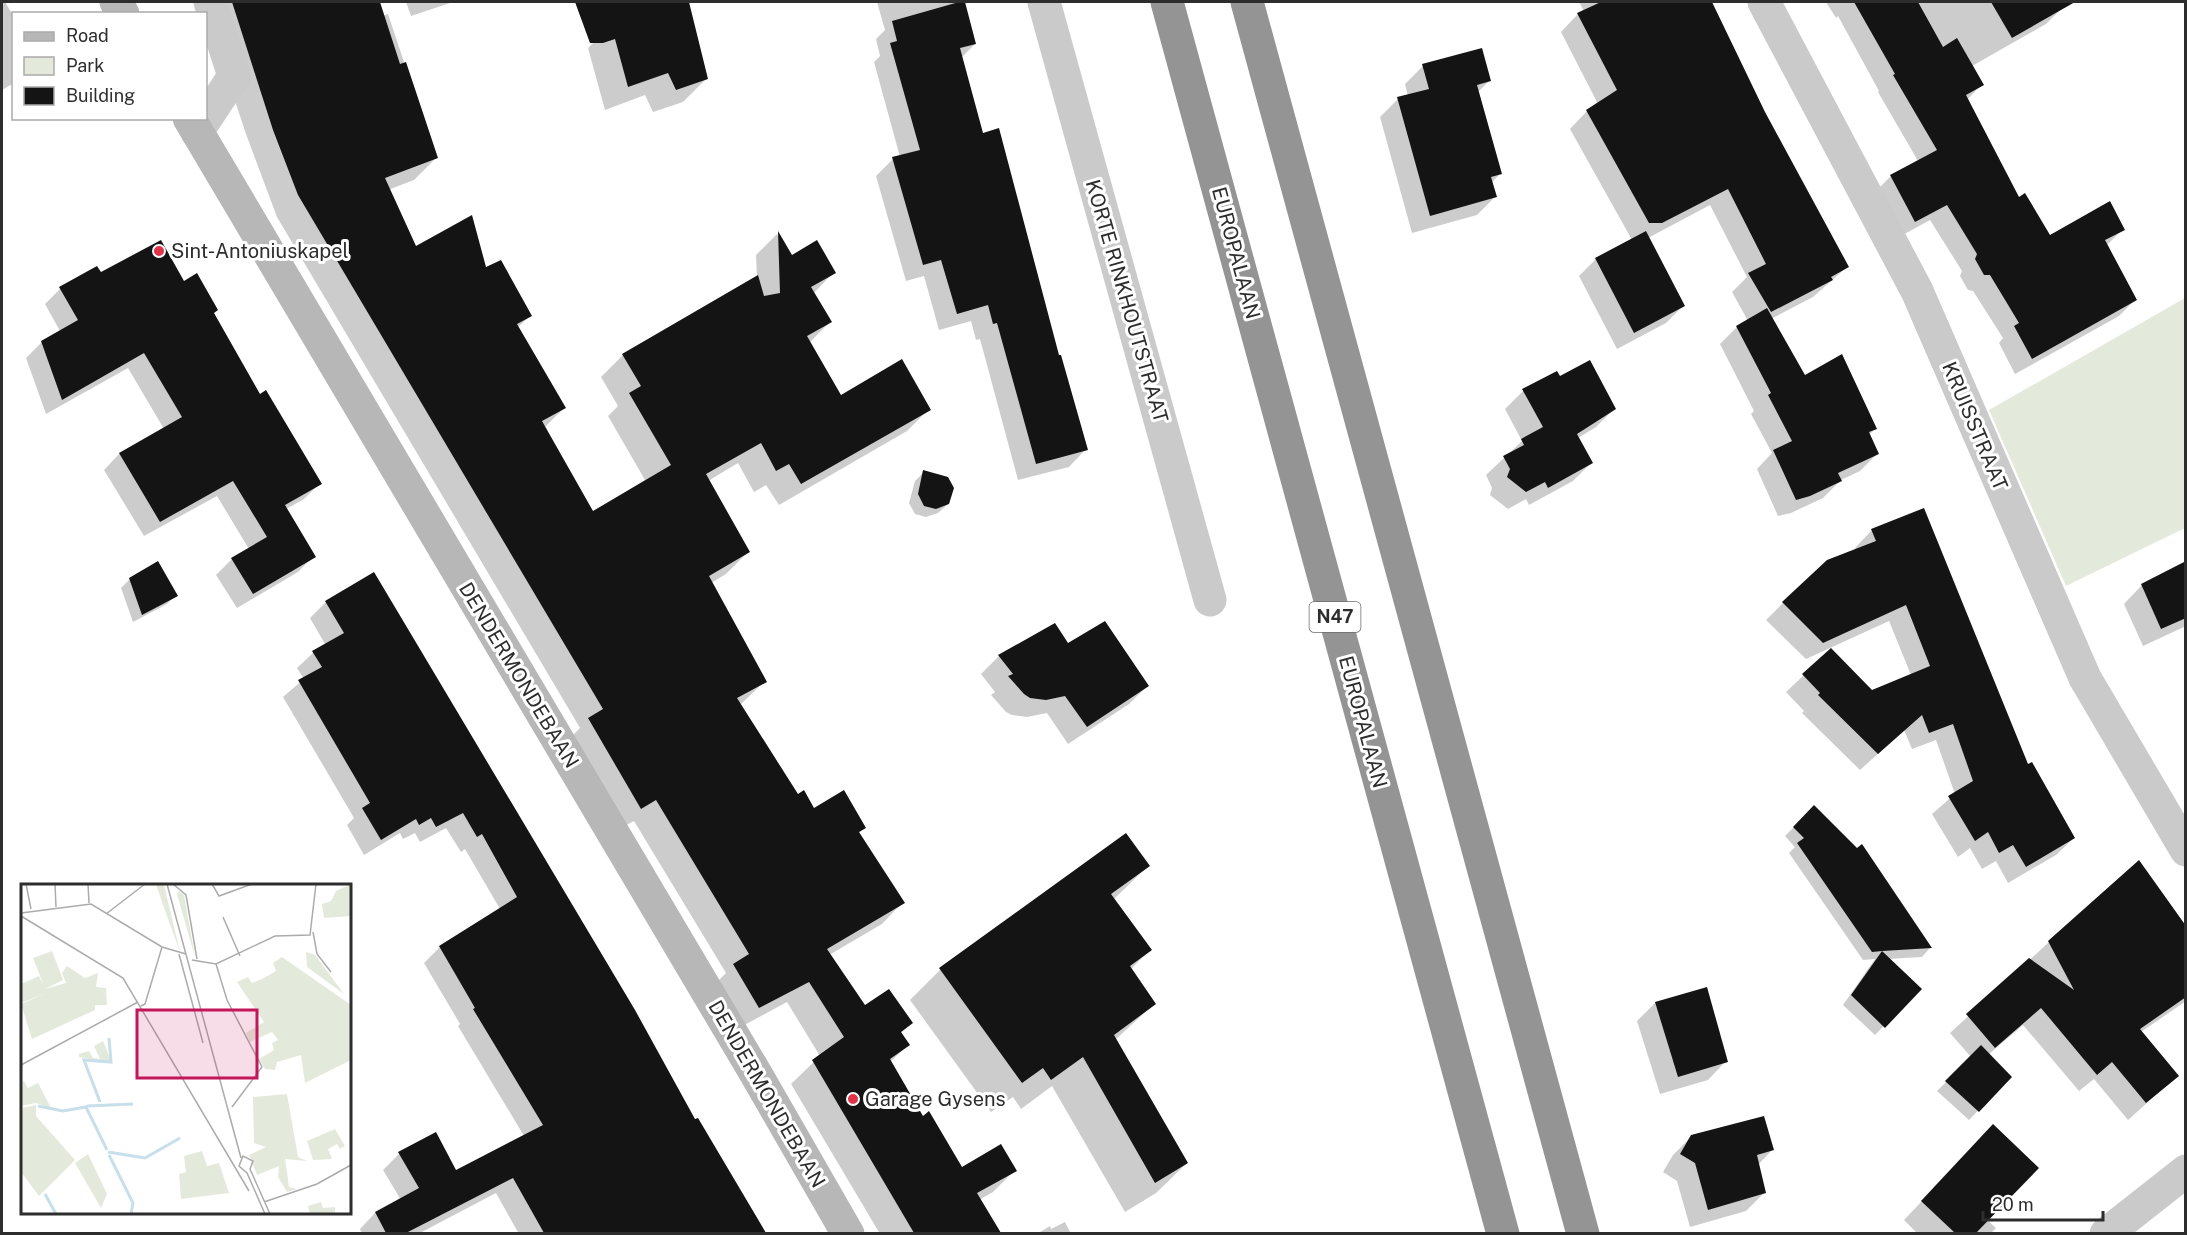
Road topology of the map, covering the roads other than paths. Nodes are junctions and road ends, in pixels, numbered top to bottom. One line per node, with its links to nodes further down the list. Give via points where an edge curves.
1 (210, 2): 6 (street, via 234,76)
2 (1044, 2): 8 (street, KORTE RINKHOUTSTRAAT)
3 (1167, 2): 12 (highway, EUROPALAAN / N47)
4 (1247, 2): 13 (highway)
5 (1764, 2): 9 (street, KRUISSTRAAT, via 1917,291 2085,678)
6 (207, 108)
7 (193, 125): 11 (street, DENDERMONDEBAAN)
8 (1210, 600)
9 (2186, 850)
10 (2186, 1170): 14 (street)
11 (848, 1233)
12 (1503, 1233)
13 (1583, 1233)
14 (2106, 1233)

